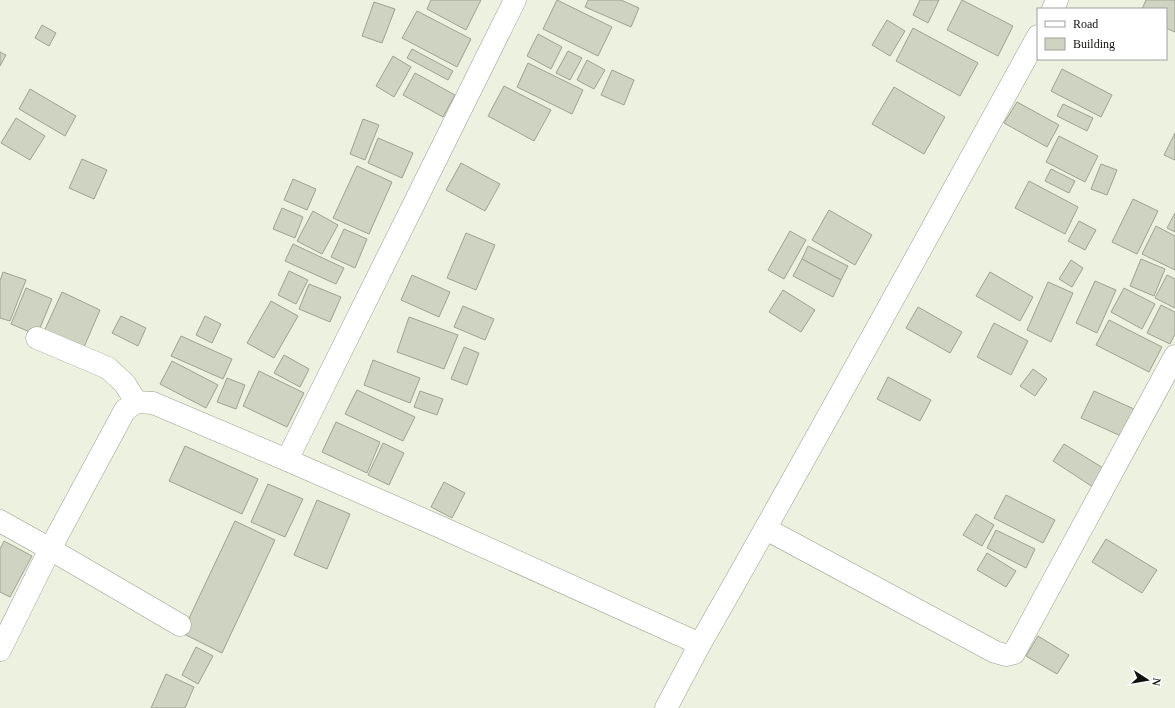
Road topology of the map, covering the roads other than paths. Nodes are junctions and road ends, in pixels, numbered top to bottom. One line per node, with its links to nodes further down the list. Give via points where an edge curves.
1 (514, 0): 6 (street)
2 (1037, 38): 8 (street)
3 (36, 338): 5 (street, via 108,368 125,384)
4 (1175, 356): 8 (street, via 1014,653 1006,655 995,652)
5 (136, 402): 6 (street, via 153,403); 9 (street, via 125,410)
6 (286, 460): 11 (street)
7 (0, 521): 9 (street)
8 (766, 529): 11 (street)
9 (50, 549): 10 (street); 12 (street)
10 (180, 625)
11 (700, 644): 13 (street)
12 (0, 650)
13 (666, 708)

